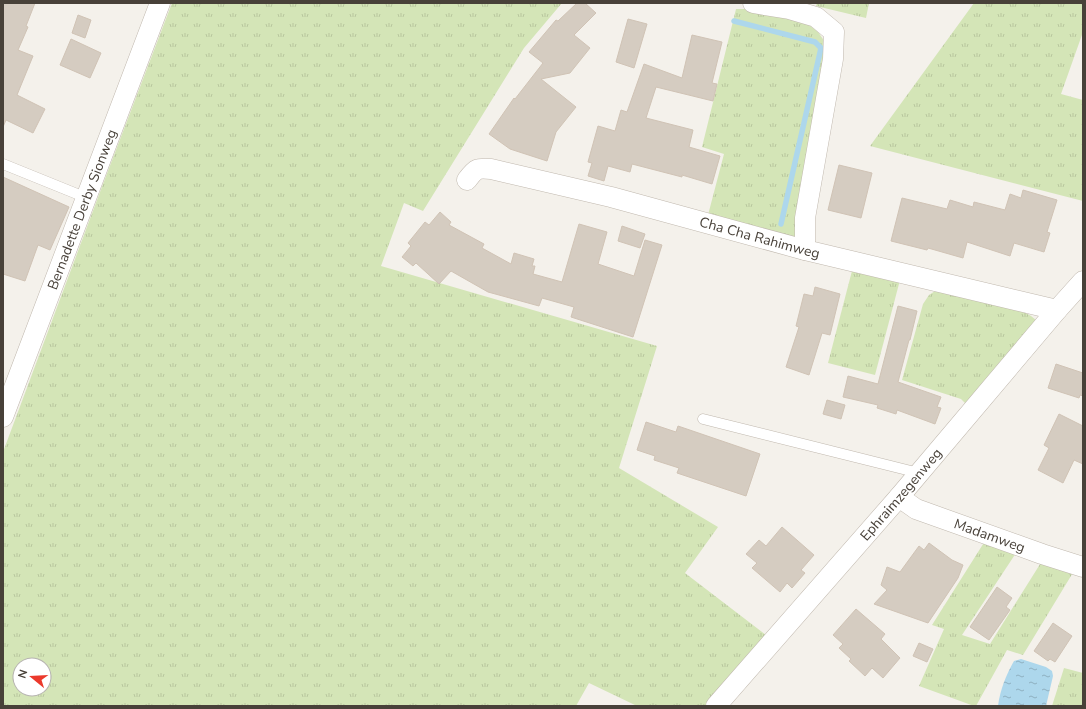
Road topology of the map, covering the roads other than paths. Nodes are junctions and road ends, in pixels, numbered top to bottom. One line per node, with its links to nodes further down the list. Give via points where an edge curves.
1 (160, 3): 5 (street, Bernadette Derby Sionweg)
2 (753, 3): 6 (street, via 790,9 816,17 834,32 833,59 804,218)
3 (3, 164): 5 (lane)
4 (467, 180): 6 (street, Cha Cha Rahimweg, via 474,170 491,169 611,197)
5 (87, 198): 9 (street, Bernadette Derby Sionweg)
6 (805, 250): 8 (street, Cha Cha Rahimweg)
7 (1083, 281): 8 (street, Ephraimzegenweg)
8 (1057, 310): 11 (street, Ephraimzegenweg)
9 (3, 417)
10 (704, 418): 11 (lane)
11 (919, 473): 12 (street, Ephraimzegenweg)
12 (899, 497): 13 (street, Madamweg, via 916,510); 14 (street, Ephraimzegenweg)
13 (1083, 567)
14 (716, 706)

